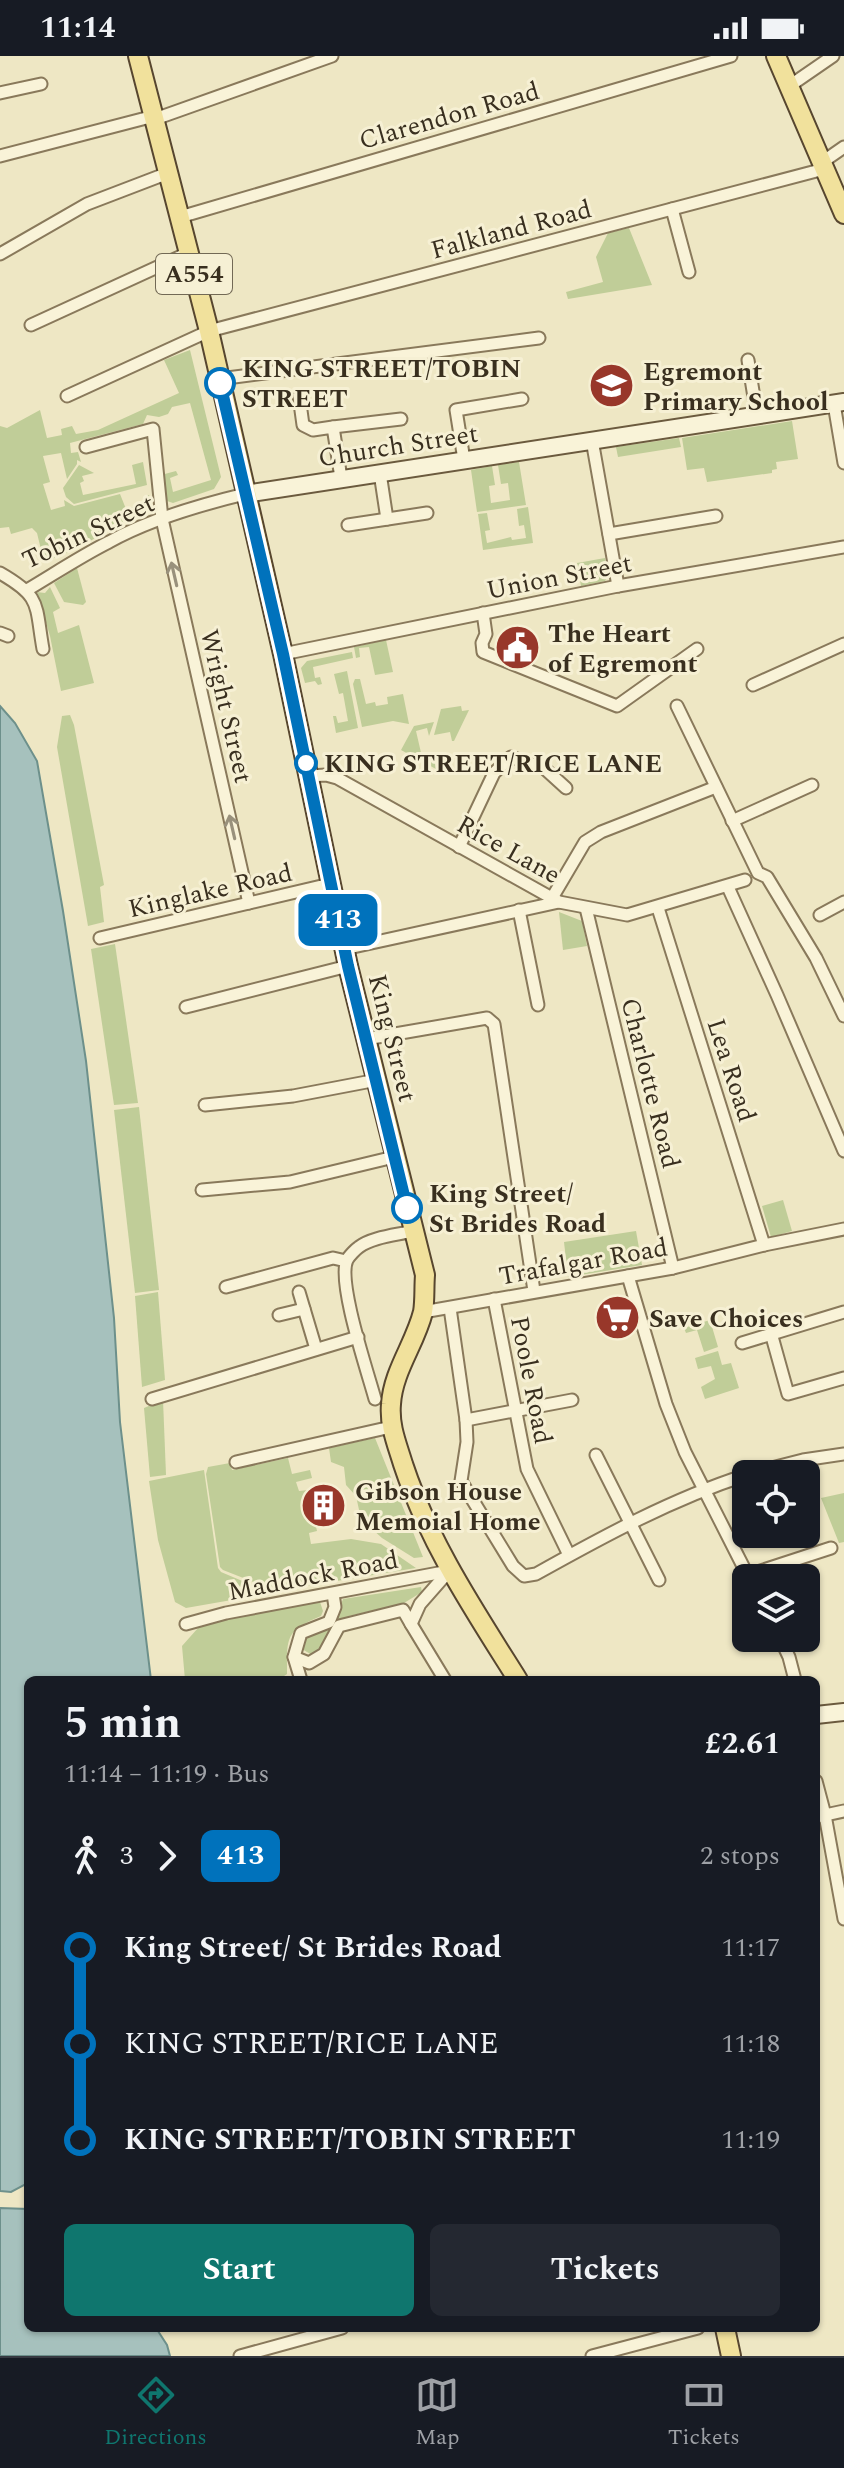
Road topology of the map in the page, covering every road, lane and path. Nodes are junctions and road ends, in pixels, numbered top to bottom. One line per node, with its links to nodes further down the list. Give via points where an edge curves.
1 (138, 56): 9 (main road, A554)
2 (332, 56): 9 (street)
3 (731, 56): 16 (street, Clarendon Road)
4 (776, 56): 7 (main road)
5 (833, 56): 7 (street)
6 (41, 84): 8 (street)
7 (788, 87): 12 (main road)
8 (0, 93)
9 (154, 118): 11 (street); 13 (main road, A554)
10 (844, 147): 12 (street)
11 (0, 156)
12 (822, 166): 14 (street, Falkland Road); 15 (main road)
13 (168, 173): 16 (main road, A554); 18 (street, via 87,204)
14 (672, 209): 19 (street); 21 (street, Falkland Road)
15 (844, 214)
16 (180, 217): 17 (main road, A554)
17 (188, 253): 20 (street); 21 (main road, A554)
18 (0, 254)
19 (689, 272)
20 (31, 325)
21 (209, 331): 24 (main road, A554); 25 (street, Falkland Road)
22 (539, 338): 24 (street)
23 (748, 360): 29 (street)
24 (219, 379): 38 (main road, A554)
25 (67, 396)
26 (299, 396): 31 (street, via 303,425 313,430)
27 (522, 399): 34 (street, via 456,410)
28 (839, 403): 29 (street, Church Street); 35 (street)
29 (757, 416): 32 (street, Church Street)
30 (401, 419): 31 (street)
31 (333, 427): 37 (street)
32 (592, 440): 34 (street, Church Street); 44 (street)
33 (86, 447): 41 (street, Wright Street, via 153,429)
34 (464, 460): 36 (street, Church Street)
35 (844, 463)
36 (380, 473): 37 (street, Church Street); 42 (street)
37 (341, 478): 38 (street, Church Street)
38 (245, 494): 41 (street, Tobin Street); 53 (main road, King Street / A554)
39 (427, 513): 42 (street)
40 (716, 516): 44 (street)
41 (162, 519): 48 (street, Tobin Street, via 110,541); 67 (street, Wright Street, one-way to 41)
42 (387, 519): 43 (street)
43 (348, 525)
44 (609, 534): 47 (street)
45 (844, 547): 47 (street, Union Street)
46 (1, 575): 48 (street, Tobin Street)
47 (618, 586): 49 (street, Union Street)
48 (27, 590): 51 (street)
49 (483, 613): 52 (street, via 483,652 617,706); 53 (street, Union Street)
50 (844, 644): 54 (street)
51 (43, 649)
52 (697, 649)
53 (283, 654): 56 (main road, King Street / A554)
54 (753, 685)
55 (677, 706): 58 (street)
56 (309, 776): 61 (street, Rice Lane, via 337,778); 63 (main road, King Street / A554)
57 (812, 785): 60 (street)
58 (716, 787): 60 (street); 65 (street, via 585,842)
59 (566, 788): 61 (street, via 544,768 511,757 494,773)
60 (732, 821): 76 (street, via 758,873 767,877 816,958)
61 (459, 847): 65 (street, Rice Lane)
62 (745, 880): 64 (street, Rice Lane)
63 (330, 884): 67 (street, Kinglake Road); 73 (main road, King Street / A554)
64 (728, 887): 69 (street, Rice Lane); 80 (street)
65 (556, 900): 68 (street, Rice Lane); 70 (street)
66 (844, 902): 71 (street)
67 (249, 903): 72 (street, Kinglake Road)
68 (586, 908): 69 (street, Rice Lane, via 627,915); 87 (street, Charlotte Road)
69 (658, 908): 85 (street, Lea Road)
70 (519, 910): 73 (street); 74 (street)
71 (820, 915)
72 (100, 938)
73 (346, 958): 75 (street); 77 (main road, King Street / A554)
74 (538, 1005)
75 (186, 1007)
76 (844, 1016)
77 (366, 1039): 78 (main road, King Street / A554); 90 (street, via 487,1018 494,1024)
78 (377, 1080): 79 (street); 81 (main road, King Street / A554)
79 (205, 1105)
80 (844, 1151)
81 (394, 1157): 82 (street, via 290,1182); 84 (main road, King Street / A554)
82 (202, 1190)
83 (844, 1229): 85 (street, Trafalgar Road)
84 (413, 1231): 86 (street, via 366,1242); 95 (main road, King Street / A554, via 425,1275)
85 (764, 1245): 87 (street, Trafalgar Road)
86 (346, 1261): 89 (street, via 333,1258); 99 (street)
87 (673, 1268): 88 (street, Trafalgar Road)
88 (628, 1276): 90 (street, Trafalgar Road); 114 (street, via 666,1404)
89 (226, 1287)
90 (534, 1291): 92 (street, Trafalgar Road)
91 (299, 1292): 94 (street)
92 (494, 1299): 93 (street, Trafalgar Road); 106 (street, Poole Road)
93 (450, 1308): 95 (street, Trafalgar Road); 107 (street)
94 (304, 1309): 97 (street); 101 (street)
95 (423, 1312): 105 (main road, King Street / A554)
96 (844, 1312): 98 (street)
97 (279, 1315)
98 (771, 1333): 100 (street); 102 (street, via 788,1394)
99 (358, 1337): 101 (street); 105 (street)
100 (742, 1343)
101 (316, 1349): 103 (street)
102 (844, 1378)
103 (152, 1399)
104 (572, 1400): 106 (street)
105 (383, 1401): 108 (main road, A554)
106 (515, 1411): 107 (street); 117 (street, Poole Road, via 527,1469)
107 (466, 1420): 117 (street, via 461,1481 513,1566 524,1576 536,1574)
108 (391, 1427): 112 (street); 120 (main road, A554, via 411,1489)
109 (844, 1454): 111 (street)
110 (596, 1455): 115 (street)
111 (803, 1460)
112 (236, 1462)
113 (732, 1480): 114 (street)
114 (704, 1490): 115 (street); 118 (street)
115 (629, 1522): 117 (street); 121 (street)
116 (831, 1548): 119 (street)
117 (569, 1555)
118 (742, 1564)
119 (784, 1564)
120 (449, 1571): 122 (street, Maddock Road); 124 (street, via 420,1604); 129 (main road, A554)
121 (659, 1580)
122 (333, 1594): 123 (street, Maddock Road); 126 (street, via 329,1622 301,1633)
123 (186, 1624)
124 (411, 1624): 126 (street, via 403,1610 339,1626 324,1654 309,1663); 128 (street)
125 (787, 1652): 130 (street)
126 (294, 1657): 127 (street)
127 (300, 1676)
128 (443, 1676)
129 (515, 1676)
130 (794, 1676)
131 (844, 1712): 132 (street)
132 (820, 1715)
133 (844, 1811): 134 (street)
134 (821, 1816): 135 (street)
135 (844, 1919)
136 (327, 2332): 139 (street)
137 (683, 2332): 140 (street)
138 (726, 2332): 141 (main road)
139 (240, 2356)
140 (592, 2356)
141 (731, 2356)

